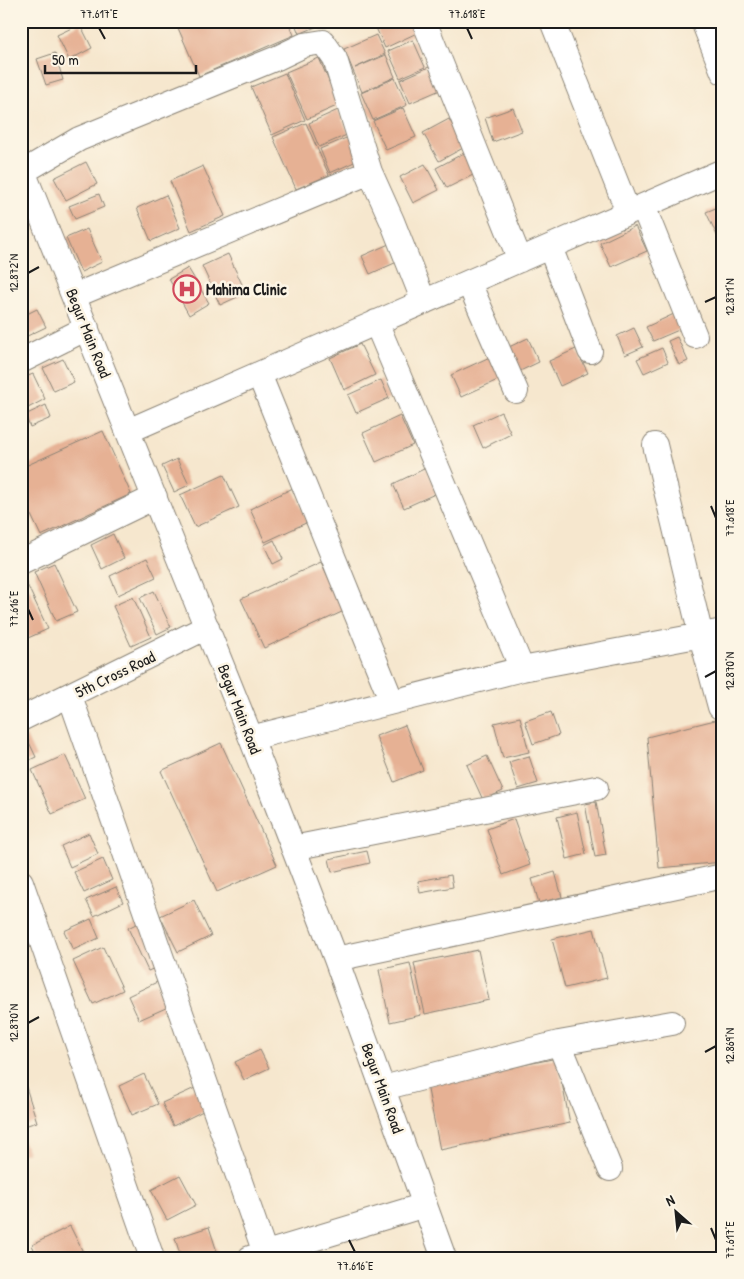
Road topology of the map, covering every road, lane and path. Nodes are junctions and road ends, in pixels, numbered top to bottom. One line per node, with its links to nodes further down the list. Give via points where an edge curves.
1 (424, 21): 10 (street)
2 (552, 21): 8 (street)
3 (703, 21): 4 (street)
4 (723, 72)
5 (22, 170): 7 (street, via 79,140 304,45 323,42 335,59); 12 (street, Begur Main Road)
6 (723, 171): 8 (street)
7 (370, 172): 12 (street); 13 (street)
8 (636, 209): 9 (street); 16 (street)
9 (550, 246): 10 (street); 17 (street)
10 (520, 260): 11 (street)
11 (469, 283): 13 (street); 20 (street)
12 (74, 296): 15 (street, Begur Main Road)
13 (424, 302): 14 (street)
14 (376, 322): 19 (street); 27 (street)
15 (87, 328): 18 (street); 21 (street, Begur Main Road)
16 (695, 336)
17 (590, 351)
18 (21, 361)
19 (259, 374): 21 (street); 29 (street)
20 (516, 391)
21 (128, 431): 23 (street, Begur Main Road)
22 (655, 445): 26 (street)
23 (155, 496): 24 (street); 25 (street, Begur Main Road)
24 (21, 562)
25 (208, 628): 28 (street, 5th Cross Road); 32 (street, Begur Main Road)
26 (712, 634): 27 (street); 30 (street)
27 (522, 670): 29 (street)
28 (70, 696): 31 (street, 5th Cross Road); 44 (street)
29 (392, 702): 32 (street)
30 (720, 707)
31 (21, 719)
32 (251, 738): 34 (street, Begur Main Road)
33 (596, 788): 34 (street)
34 (293, 848): 37 (street, Begur Main Road)
35 (723, 876): 37 (street)
36 (21, 882): 45 (street)
37 (336, 959): 40 (street, Begur Main Road)
38 (672, 1023): 39 (street)
39 (559, 1043): 40 (street); 41 (street)
40 (382, 1088): 42 (street, Begur Main Road)
41 (610, 1169)
42 (425, 1205): 43 (street); 46 (street, Begur Main Road)
43 (304, 1250): 44 (street)
44 (257, 1256)
45 (152, 1258)
46 (444, 1258)

